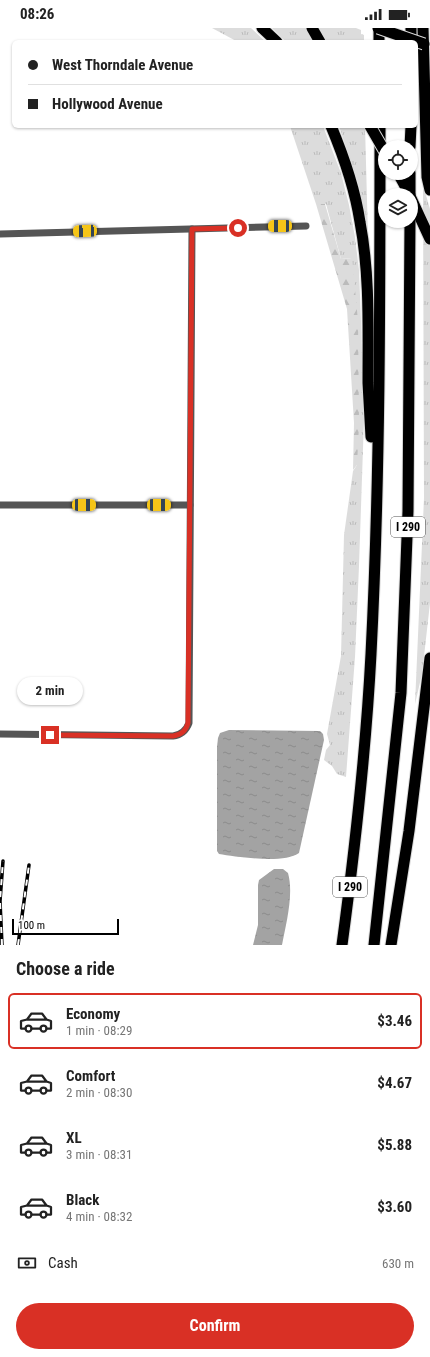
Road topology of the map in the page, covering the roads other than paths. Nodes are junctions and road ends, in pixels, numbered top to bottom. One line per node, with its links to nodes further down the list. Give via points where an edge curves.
1 (262, 28): 6 (highway)
2 (312, 28): 7 (highway)
3 (379, 28): 8 (highway); 10 (highway, bridge)
4 (411, 28): 9 (highway)
5 (423, 28): 19 (highway, via 427,177)
6 (275, 40)
7 (319, 40)
8 (380, 40)
9 (411, 40)
10 (413, 40)
11 (418, 42): 12 (highway, bridge)
12 (430, 46)
13 (332, 128): 28 (highway, via 353,189 365,255 368,385)
14 (371, 128): 17 (highway, bridge)
15 (380, 128): 28 (highway, I 290)
16 (410, 128): 18 (highway)
17 (378, 140)
18 (410, 140)
19 (430, 190)
20 (418, 213): 25 (highway)
21 (306, 226): 23 (street)
22 (410, 228): 32 (highway, I 290, via 408,511 401,693)
23 (192, 229): 24 (street); 27 (street)
24 (0, 234)
25 (430, 239)
26 (0, 504): 27 (street)
27 (190, 506): 30 (street, via 189,716 184,731 173,736)
28 (376, 518): 31 (highway, I 290, via 371,655 364,750)
29 (430, 658): 33 (highway, via 409,831)
30 (0, 734)
31 (342, 945)
32 (374, 945)
33 (391, 945)

